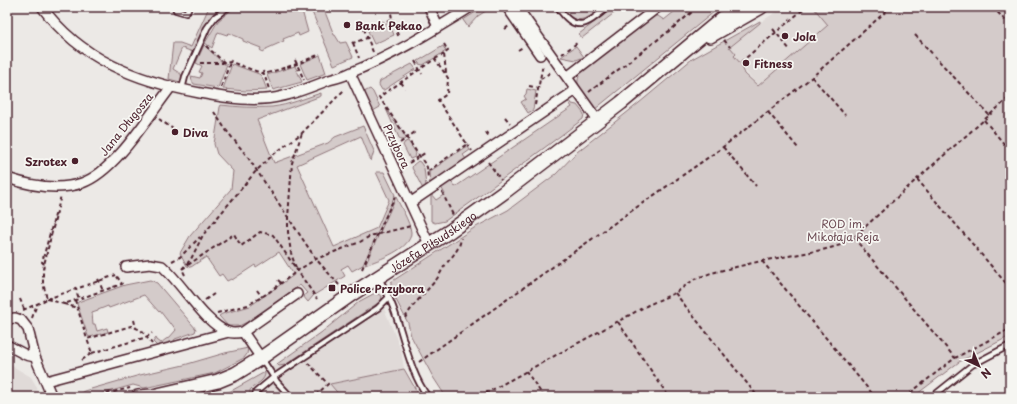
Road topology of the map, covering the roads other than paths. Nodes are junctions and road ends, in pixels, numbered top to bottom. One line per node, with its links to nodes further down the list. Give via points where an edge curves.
1 (42, 7): 19 (street, via 81,47 135,76)
2 (175, 7): 3 (lane, via 176,10 186,13)
3 (188, 7)
4 (228, 7): 20 (lane, via 215,17 207,28 185,77)
5 (429, 7): 14 (street)
6 (471, 7): 14 (street)
7 (507, 7): 16 (street)
8 (517, 7): 18 (street)
9 (558, 7): 10 (lane, via 571,23 580,24 590,22)
10 (608, 7)
11 (658, 7): 18 (street)
12 (736, 7): 15 (street, Józefa Piłsudskiego)
13 (761, 7): 15 (street, Józefa Piłsudskiego)
14 (438, 27): 17 (street, via 396,52)
15 (689, 47): 22 (street, Józefa Piłsudskiego)
16 (540, 55)
17 (350, 73): 20 (street, via 282,96 249,99); 24 (street, Przybora)
18 (567, 77): 21 (street)
19 (171, 87): 20 (street); 23 (street, Jana Długosza, via 124,149 92,178 82,183 64,186 40,186)
20 (182, 90)
21 (579, 94): 22 (street); 24 (street, via 482,154)
22 (598, 121): 25 (street, Józefa Piłsudskiego, via 492,201)
23 (7, 178)
24 (410, 203): 25 (street, Przybora)
25 (429, 244): 27 (street, Józefa Piłsudskiego)
26 (126, 267): 31 (street, via 150,264 162,266 213,323)
27 (378, 277): 29 (lane); 36 (street, Józefa Piłsudskiego)
28 (297, 294): 32 (street)
29 (389, 297): 37 (lane, via 378,308); 44 (lane, via 416,378)
30 (7, 319): 35 (street, via 16,318 25,324)
31 (229, 332): 32 (street); 38 (street)
32 (244, 332): 36 (street)
33 (7, 345): 35 (street)
34 (1010, 345): 45 (lane, via 972,365)
35 (35, 357): 38 (street)
36 (261, 358): 37 (lane); 41 (street, Józefa Piłsudskiego, via 224,379 187,391)
37 (274, 377): 42 (lane, via 256,392); 43 (lane)
38 (46, 381): 40 (street)
39 (135, 392): 41 (street, Józefa Piłsudskiego)
40 (52, 397)
41 (152, 397)
42 (256, 397)
43 (291, 397)
44 (428, 397)
45 (932, 397)

